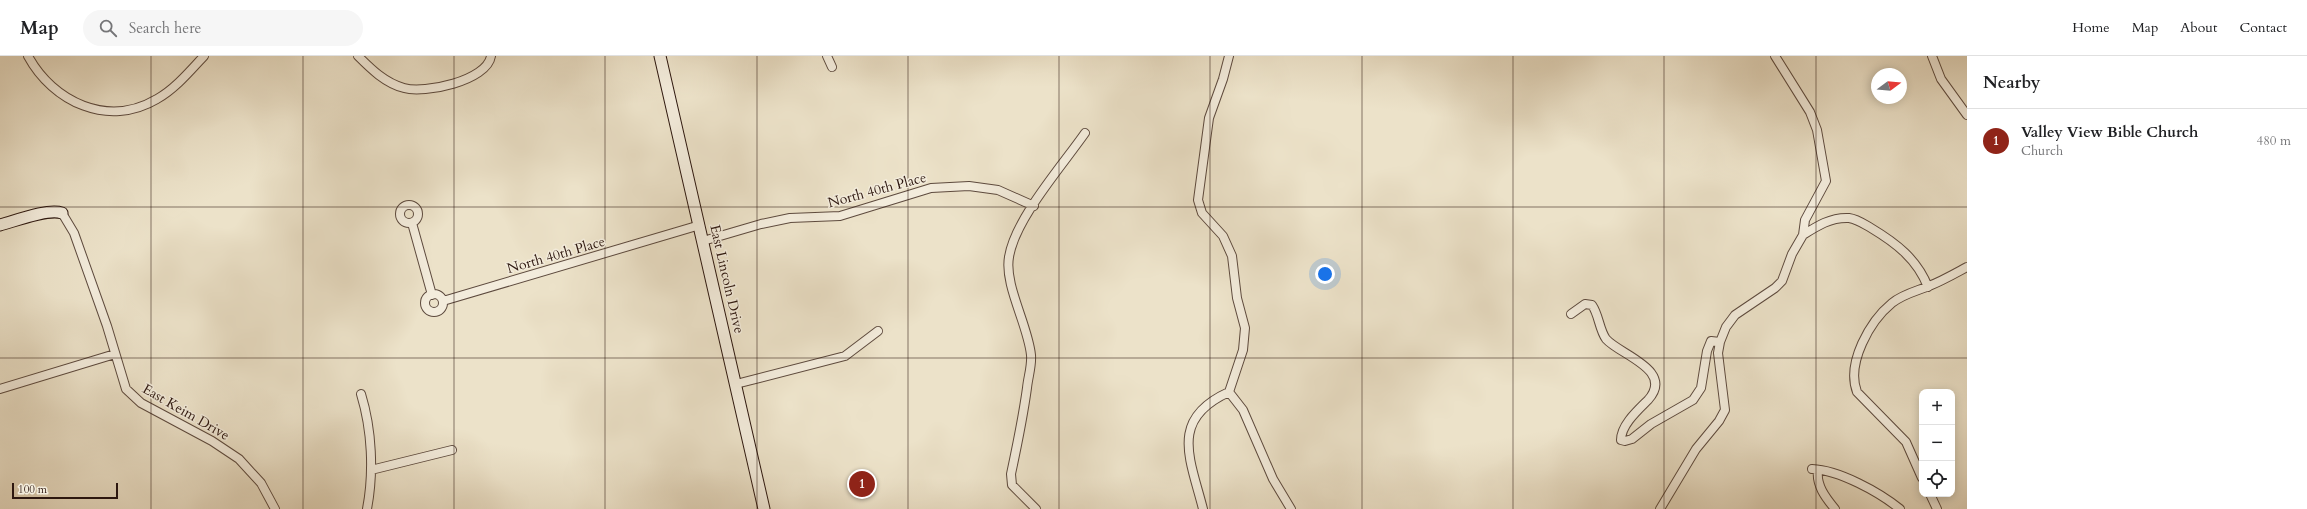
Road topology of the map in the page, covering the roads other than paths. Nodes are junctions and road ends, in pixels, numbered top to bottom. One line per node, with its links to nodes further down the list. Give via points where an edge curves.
1 (28, 56): 2 (street, via 42,78 63,97 95,109 116,111 144,106 158,99 173,88)
2 (204, 56)
3 (358, 56): 4 (street, via 378,75 393,84 419,90 474,76 485,68)
4 (491, 56)
5 (660, 56): 17 (main road, East Lincoln Drive)
6 (827, 56): 10 (street)
7 (1229, 56): 30 (street, via 1209,118 1198,200 1202,213 1223,236 1232,256 1237,298 1245,328 1243,350)
8 (1775, 56): 18 (street, via 1810,112 1817,130 1826,173 1826,181 1805,220)
9 (1932, 56): 11 (street, via 1941,78)
10 (832, 67)
11 (1967, 115)
12 (1085, 134): 13 (street)
13 (1034, 206): 19 (street, North 40th Place, via 998,190 969,186 931,188 840,216 790,218); 39 (street, via 1013,242 1009,274 1028,337 1031,356 1011,474 1012,485)
14 (62, 213): 16 (main road, via 47,212); 27 (street, East Keim Drive, via 74,233)
15 (412, 223): 22 (street)
16 (0, 225)
17 (700, 226): 19 (main road, East Lincoln Drive); 23 (street, North 40th Place)
18 (1803, 235): 21 (street, via 1827,221 1848,218 1858,220 1901,247 1921,271); 26 (street, via 1792,254 1782,282 1735,315 1726,327)
19 (703, 241): 28 (main road, East Lincoln Drive)
20 (1967, 267): 21 (street)
21 (1928, 287): 34 (street, via 1904,295 1883,313 1856,355 1853,382 1857,392 1906,442)
22 (432, 295): 23 (street, via 438,295); 23 (street, via 426,303 430,310 436,312 441,309)
23 (443, 301)
24 (1571, 314): 26 (street, via 1585,304 1592,305 1606,338 1634,357 1651,374 1655,384 1654,390 1625,427 1621,440 1625,441 1693,400 1701,388 1711,341)
25 (878, 331): 28 (street, via 845,356)
26 (1720, 342): 42 (street, via 1718,353 1725,410 1720,421 1696,449)
27 (115, 354): 29 (street); 36 (street, East Keim Drive, via 126,389 132,397 212,441 239,459 261,483)
28 (736, 384): 38 (main road, East Lincoln Drive)
29 (0, 389)
30 (1229, 392): 40 (street, via 1213,399 1196,414 1190,427 1191,460); 41 (street, via 1243,410 1273,479)
31 (361, 394): 33 (street, via 367,415)
32 (452, 450): 33 (street)
33 (371, 470): 37 (street)
34 (1919, 471)
35 (1931, 497): 45 (street)
36 (275, 509)
37 (367, 509)
38 (764, 509)
39 (1036, 509)
40 (1203, 509)
41 (1290, 509)
42 (1660, 509)
43 (1835, 509): 44 (street, via 1821,488 1815,470 1833,472 1888,499)
44 (1900, 509)
45 (1937, 509)

